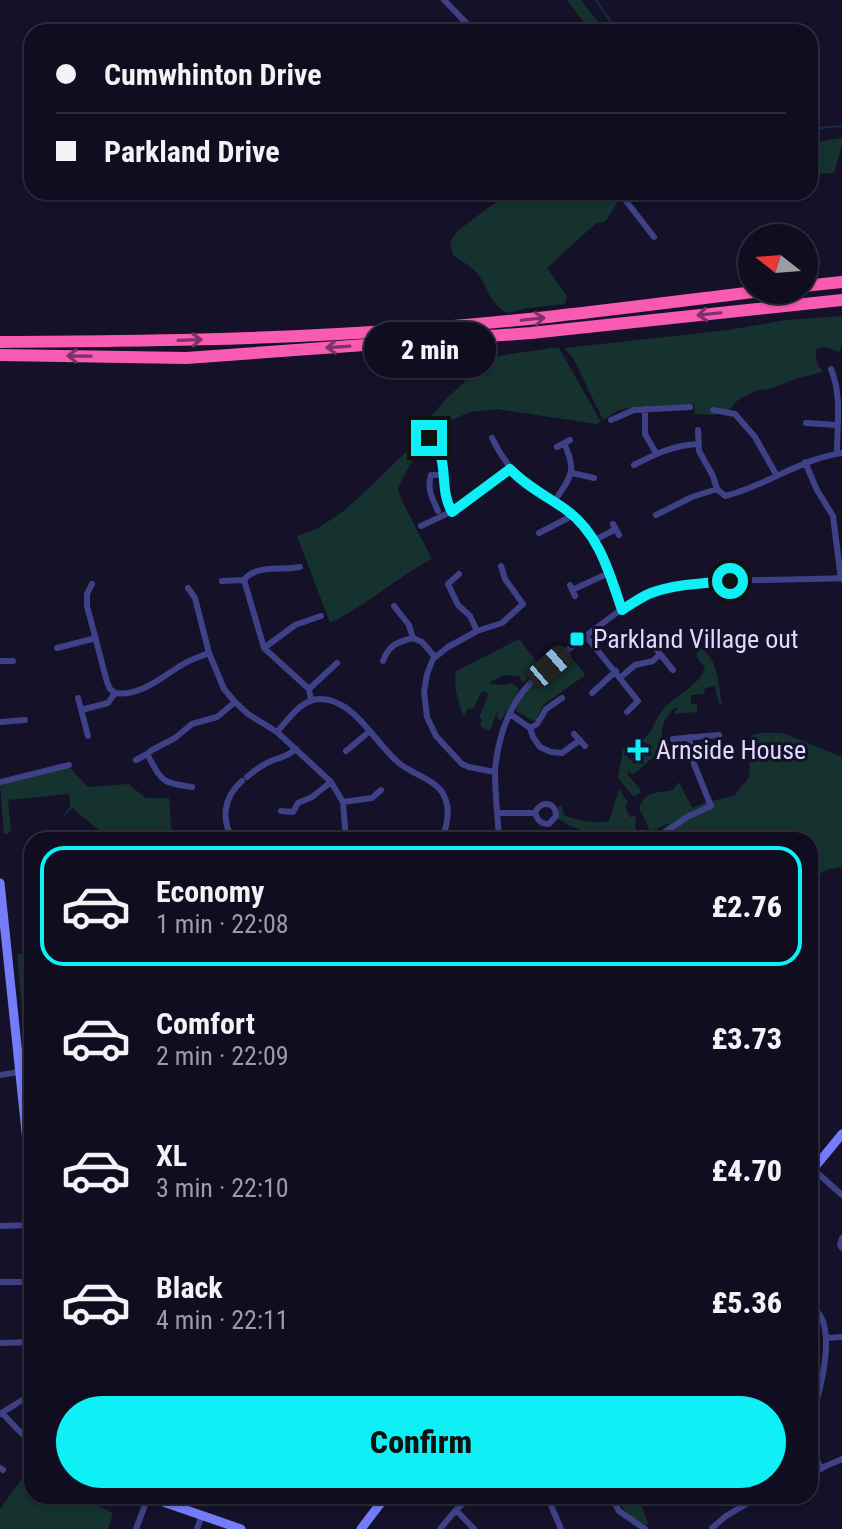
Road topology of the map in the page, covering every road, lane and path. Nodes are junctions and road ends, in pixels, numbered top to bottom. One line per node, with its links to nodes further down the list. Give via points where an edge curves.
1 (444, 0): 2 (street)
2 (467, 24)
3 (625, 200): 4 (street)
4 (654, 237)
5 (842, 282): 6 (highway)
6 (818, 285)
7 (738, 294): 9 (highway, one-way to 7, via 402,330)
8 (842, 300): 10 (highway, one-way to 10, via 531,333 186,358)
9 (0, 342)
10 (0, 355)
11 (831, 369): 17 (street, via 838,382)
12 (690, 407): 13 (street)
13 (645, 409): 15 (street); 23 (street, via 645,434)
14 (713, 410): 30 (street, via 735,414)
15 (611, 420)
16 (806, 423): 17 (street)
17 (837, 425): 24 (street)
18 (698, 430): 22 (street)
19 (429, 438): 29 (street, via 439,448)
20 (492, 438): 27 (street)
21 (564, 443): 28 (street)
22 (698, 444): 23 (street); 32 (street)
23 (656, 453): 26 (street)
24 (839, 453): 25 (street)
25 (805, 462): 30 (street); 48 (street, via 833,516)
26 (634, 465)
27 (510, 469): 35 (street); 37 (street)
28 (572, 473): 31 (street); 35 (street)
29 (444, 475): 33 (street); 34 (street, via 431,475)
30 (777, 476): 32 (street, via 725,496)
31 (594, 478)
32 (717, 489): 39 (street)
33 (444, 491): 34 (street); 37 (street)
34 (430, 492): 36 (street)
35 (554, 502): 38 (street)
36 (438, 511)
37 (452, 512): 40 (street)
38 (572, 514): 42 (street); 43 (street)
39 (656, 515)
40 (421, 526)
41 (616, 529): 43 (street)
42 (540, 533)
43 (595, 540): 46 (street)
44 (501, 566): 57 (street, via 523,604 502,623)
45 (300, 567): 49 (street, via 259,570)
46 (609, 573): 53 (street); 55 (street)
47 (459, 574): 57 (street, via 448,584)
48 (842, 578): 55 (street, via 705,583 649,594)
49 (244, 580): 50 (street); 64 (street)
50 (222, 581)
51 (92, 584): 59 (street, via 86,602)
52 (188, 588): 66 (street)
53 (573, 590)
54 (394, 606): 60 (street)
55 (622, 610): 58 (street)
56 (321, 616): 64 (street, via 295,625)
57 (477, 631): 68 (street)
58 (586, 636): 74 (street); 84 (street, via 525,689)
59 (96, 638): 63 (street); 76 (street, via 108,685)
60 (413, 638): 65 (street); 68 (street)
61 (651, 642): 67 (street)
62 (381, 644): 65 (street)
63 (57, 648)
64 (264, 648): 75 (street)
65 (387, 650): 71 (street)
66 (209, 653): 76 (street, via 141,689); 81 (street)
67 (660, 654): 73 (street); 74 (street)
68 (435, 657): 100 (street, via 424,692 436,736 462,764)
69 (0, 661): 70 (street)
70 (13, 661)
71 (383, 661)
72 (337, 663): 75 (street)
73 (673, 670)
74 (618, 674): 77 (street); 83 (street, via 638,701)
75 (309, 689): 80 (street)
76 (115, 693): 82 (street, via 108,703)
77 (592, 693)
78 (78, 698): 82 (street)
79 (562, 698): 87 (street)
80 (311, 700): 88 (street, via 343,706); 89 (street)
81 (235, 702): 89 (street); 97 (street)
82 (81, 710): 92 (street)
83 (627, 712)
84 (510, 714): 87 (street); 100 (street)
85 (25, 720): 86 (street)
86 (0, 722)
87 (530, 728): 90 (street, via 537,744 551,752 583,743)
88 (370, 731): 96 (street); 111 (street, via 396,761 441,791 449,820)
89 (277, 732): 95 (street)
90 (574, 734)
91 (719, 735): 93 (street)
92 (88, 736)
93 (689, 737): 94 (street); 113 (street, via 711,806)
94 (673, 739)
95 (296, 749): 102 (street); 109 (street, via 256,769 230,795 225,814)
96 (346, 751)
97 (147, 754): 98 (street); 103 (street, via 169,784)
98 (136, 760)
99 (69, 765): 101 (street)
100 (495, 772): 107 (street)
101 (0, 782)
102 (331, 782): 105 (street); 106 (street, via 298,803 293,815)
103 (192, 787)
104 (383, 801): 105 (street, via 379,792)
105 (343, 802): 110 (street)
106 (281, 811)
107 (498, 813): 108 (street); 112 (street)
108 (535, 813)
109 (229, 832)
110 (345, 832)
111 (445, 832)
112 (499, 832)
113 (665, 832)
114 (0, 883): 115 (street)
115 (3, 936): 116 (street)
116 (19, 1072): 117 (street); 118 (street)
117 (0, 1075)
118 (24, 1117)
119 (842, 1134): 120 (street)
120 (818, 1164)
121 (818, 1176): 122 (street)
122 (842, 1195)
123 (24, 1225): 124 (street)
124 (0, 1226)
125 (0, 1282): 126 (street)
126 (24, 1282)
127 (818, 1312): 129 (street)
128 (842, 1337): 129 (street)
129 (826, 1338): 132 (street)
130 (24, 1342): 131 (street)
131 (0, 1343)
132 (818, 1397)
133 (24, 1399): 134 (street)
134 (1, 1414): 135 (street)
135 (24, 1436)
136 (842, 1459): 138 (street)
137 (818, 1462): 138 (street)
138 (821, 1469): 139 (street)
139 (818, 1470)
140 (144, 1504): 149 (street)
141 (170, 1504): 148 (street)
142 (380, 1504): 152 (street)
143 (462, 1504): 147 (street)
144 (550, 1504): 155 (street)
145 (616, 1504): 156 (street)
146 (746, 1504): 157 (street)
147 (456, 1510): 153 (street); 154 (street)
148 (202, 1515): 150 (street); 151 (street)
149 (136, 1529)
150 (197, 1529)
151 (241, 1529)
152 (361, 1529)
153 (440, 1529)
154 (474, 1529)
155 (561, 1529)
156 (645, 1529)
157 (712, 1529)

